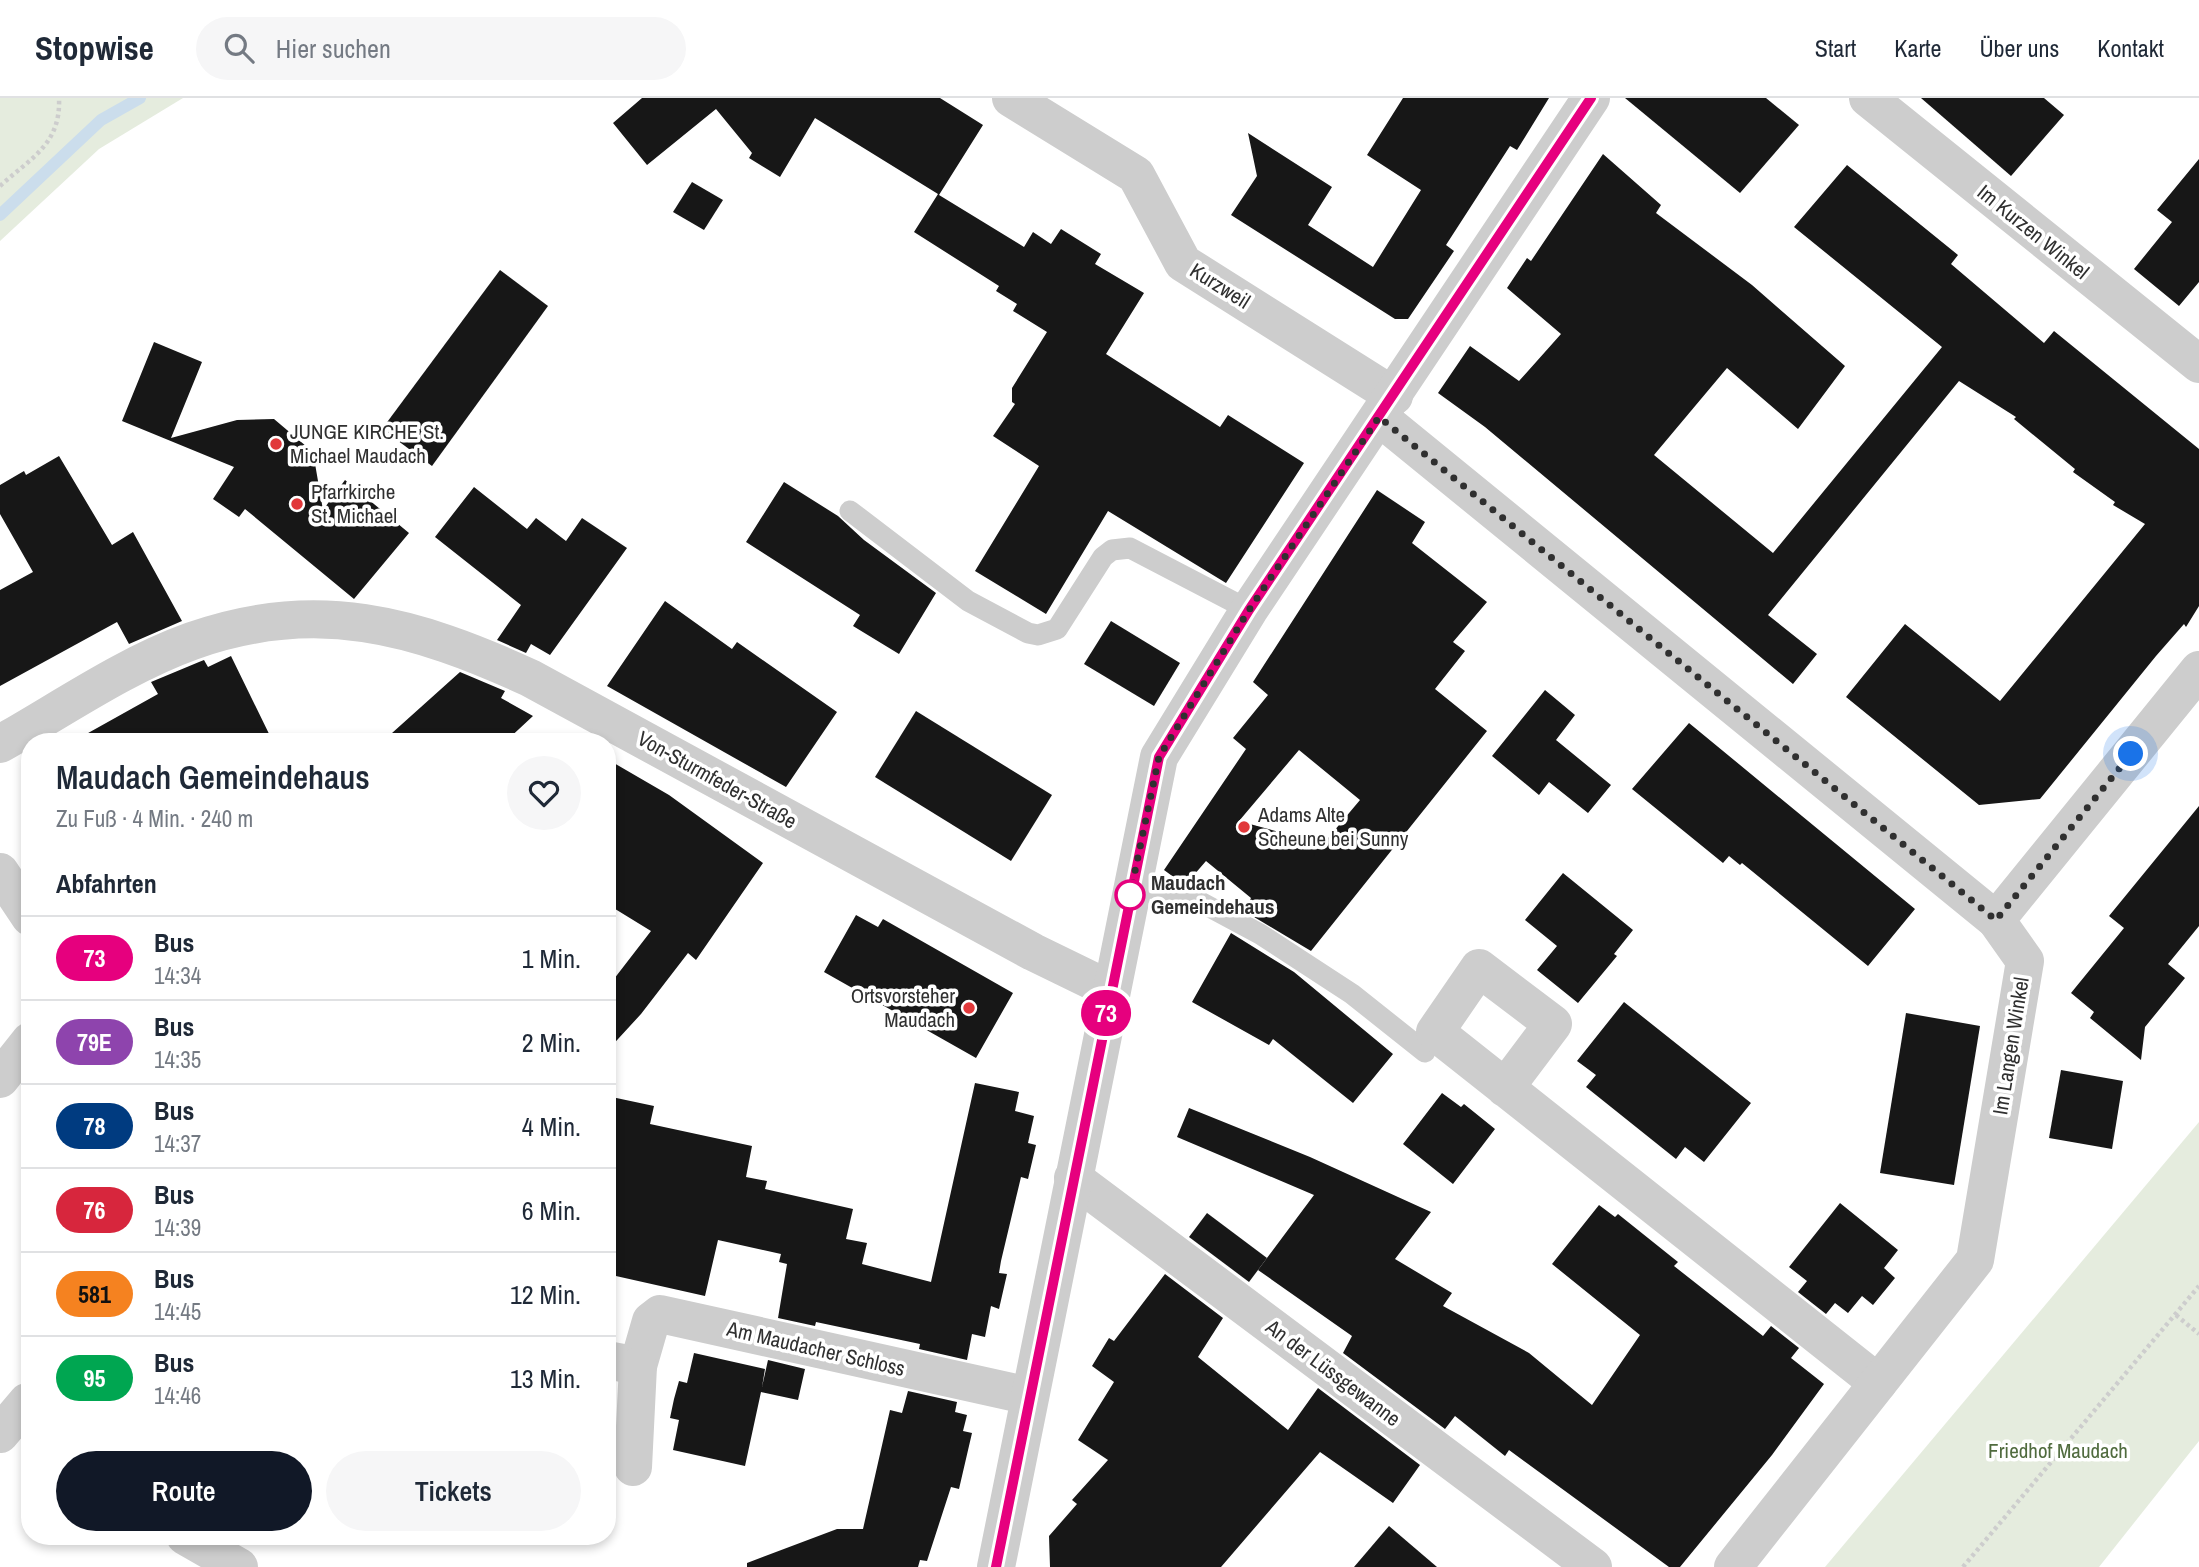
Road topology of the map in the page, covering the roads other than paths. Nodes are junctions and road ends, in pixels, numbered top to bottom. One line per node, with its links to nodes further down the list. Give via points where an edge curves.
1 (1011, 98): 5 (street, Kurzweil, via 1136,175 1183,263)
2 (1591, 98): 5 (street)
3 (1868, 98): 4 (street, Im Kurzen Winkel)
4 (2199, 364)
5 (1387, 407): 7 (street); 13 (street, Kurzweil)
6 (850, 511): 7 (lane, via 968,601 1028,633 1057,629 1103,557 1112,550 1130,548)
7 (1249, 610): 11 (street, via 1159,757)
8 (2199, 670): 13 (street)
9 (0, 744): 14 (street, Von-Sturmfeder-Straße, via 191,641 251,625 318,618 420,633 530,678)
10 (0, 872): 12 (street)
11 (1132, 884): 14 (street); 16 (lane, via 1191,897 1260,934 1352,994)
12 (21, 904)
13 (1996, 920): 21 (street, Im Langen Winkel, via 2025,961 1975,1261)
14 (1111, 990): 19 (street)
15 (21, 1052): 17 (street)
16 (1425, 1052)
17 (0, 1079)
18 (1505, 1088): 21 (street)
19 (1073, 1178): 22 (street); 29 (street, An der Lüssgewanne)
20 (623, 1363): 22 (street, Am Maudacher Schloss, via 650,1321 660,1314); 25 (street, Am Maudacher Schloss)
21 (1878, 1383): 30 (street, Im Langen Winkel)
22 (1030, 1396): 28 (street)
23 (21, 1409): 24 (street)
24 (0, 1434)
25 (633, 1467)
26 (201, 1545): 27 (street)
27 (239, 1567)
28 (996, 1567)
29 (1593, 1567)
30 (1734, 1567)

